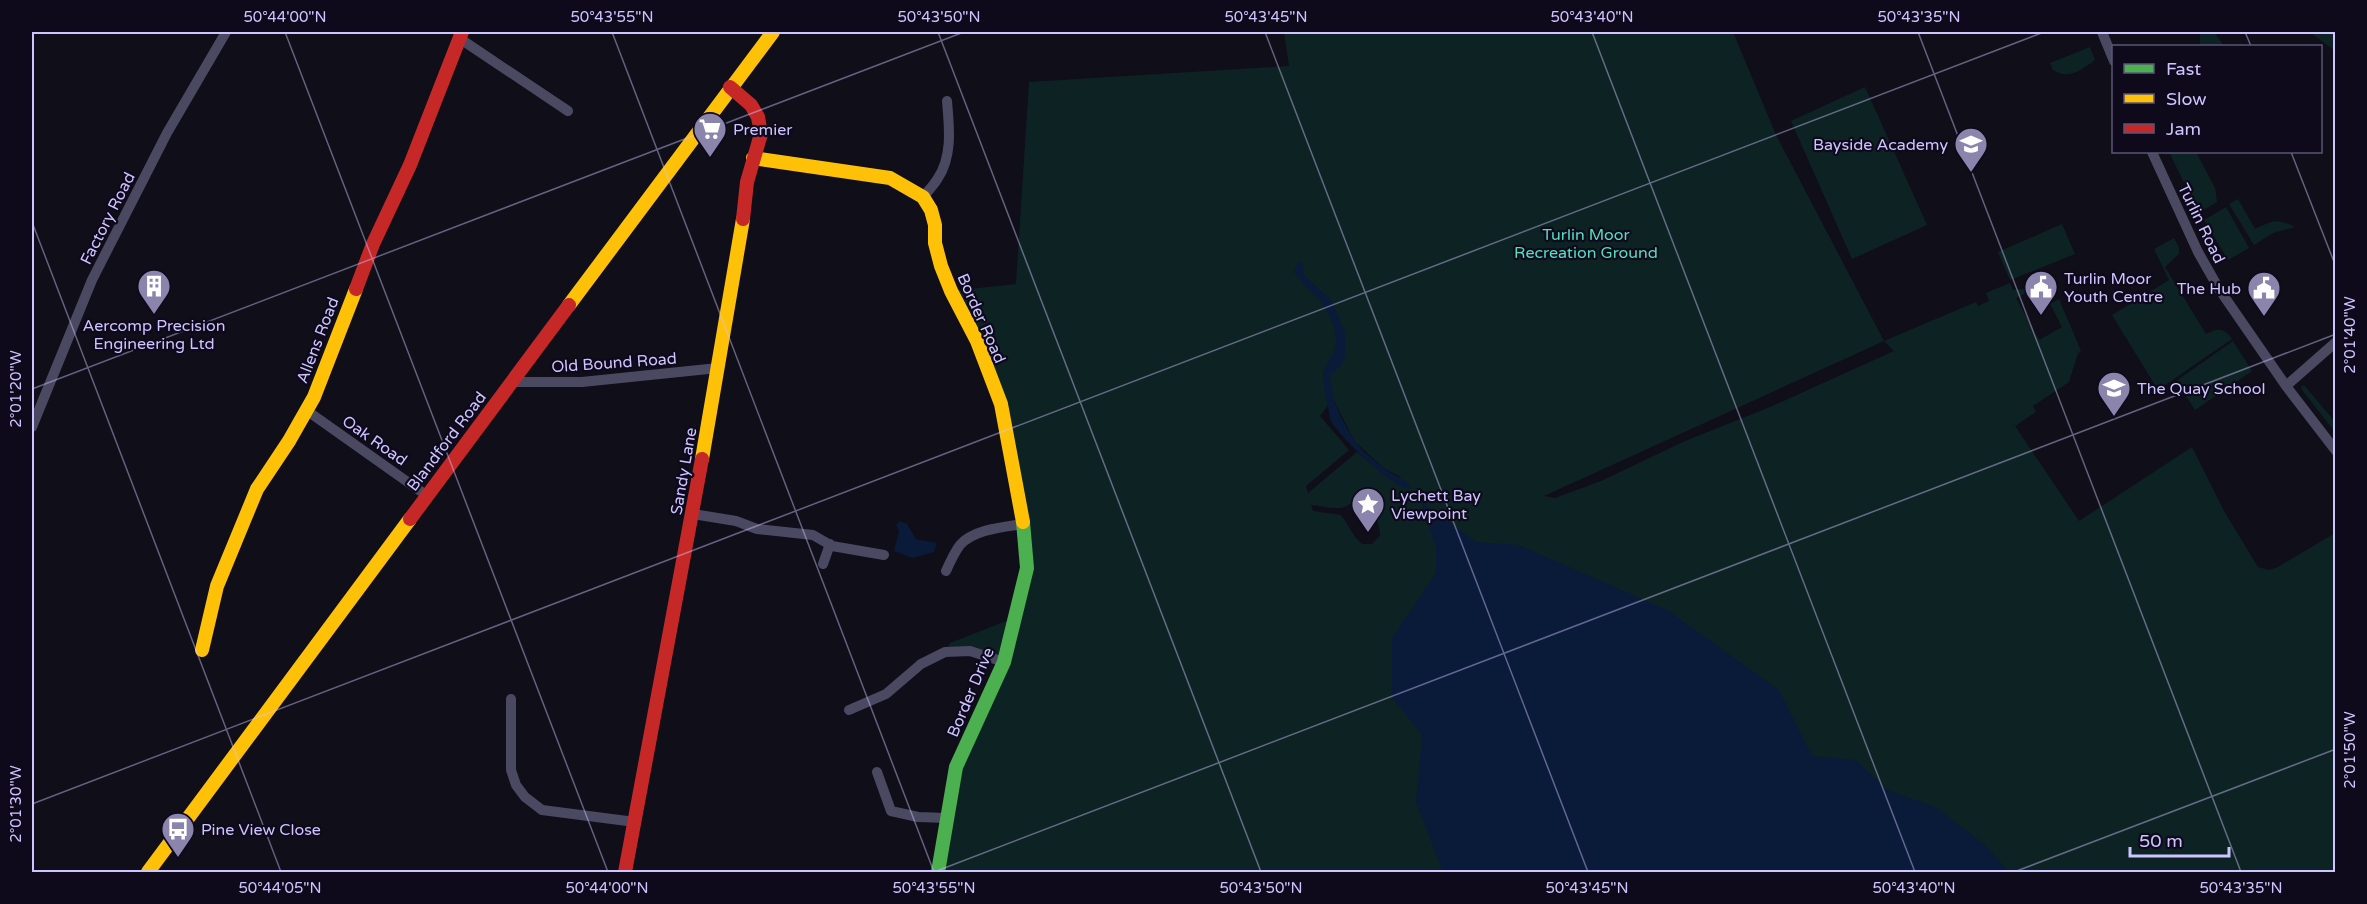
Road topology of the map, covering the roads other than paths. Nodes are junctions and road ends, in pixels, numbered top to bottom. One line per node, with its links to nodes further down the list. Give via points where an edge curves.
1 (226, 32): 17 (street, Factory Road, via 166,134 92,280)
2 (773, 32): 6 (street, Blandford Road)
3 (2102, 32): 5 (street)
4 (460, 35): 8 (street, Allens Road); 16 (street, Allens Road, via 410,165 373,244)
5 (2112, 56)
6 (729, 87): 10 (street, Sandy Lane, via 751,105 760,125); 14 (street, Blandford Road)
7 (947, 101): 11 (street, via 950,139 945,162)
8 (568, 111)
9 (2152, 153): 15 (street, Turlin Road, via 2219,289)
10 (753, 158): 11 (street, via 890,178); 13 (street, Sandy Lane)
11 (923, 197): 21 (street, Border Road, via 936,225 935,243 941,266 977,341 1001,404)
12 (2336, 342): 15 (street)
13 (718, 368): 14 (street, Old Bound Road, via 582,382); 20 (street, Sandy Lane)
14 (511, 382): 19 (street, Blandford Road)
15 (2286, 386): 18 (street, Turlin Road)
16 (306, 410): 19 (street, Oak Road); 26 (street, Allens Road, via 257,489 217,586)
17 (32, 427)
18 (2336, 452)
19 (426, 495): 33 (street, Blandford Road)
20 (693, 514): 22 (street, via 736,521 758,530 813,535); 32 (street, Sandy Lane)
21 (1023, 524): 25 (street, via 971,537 961,544); 27 (street, Border Drive, via 1027,568)
22 (830, 544): 23 (street); 24 (street)
23 (884, 555)
24 (824, 564)
25 (946, 571)
26 (202, 650)
27 (1004, 662): 29 (street, via 970,651 945,652 921,664 886,694); 31 (street, Border Drive, via 956,767)
28 (511, 699): 32 (street, via 511,770 525,797 542,810)
29 (849, 710)
30 (877, 772): 31 (street, via 891,811)
31 (948, 818): 35 (street, Border Drive)
32 (635, 822): 34 (street, Sandy Lane)
33 (148, 873)
34 (624, 873)
35 (938, 873)

